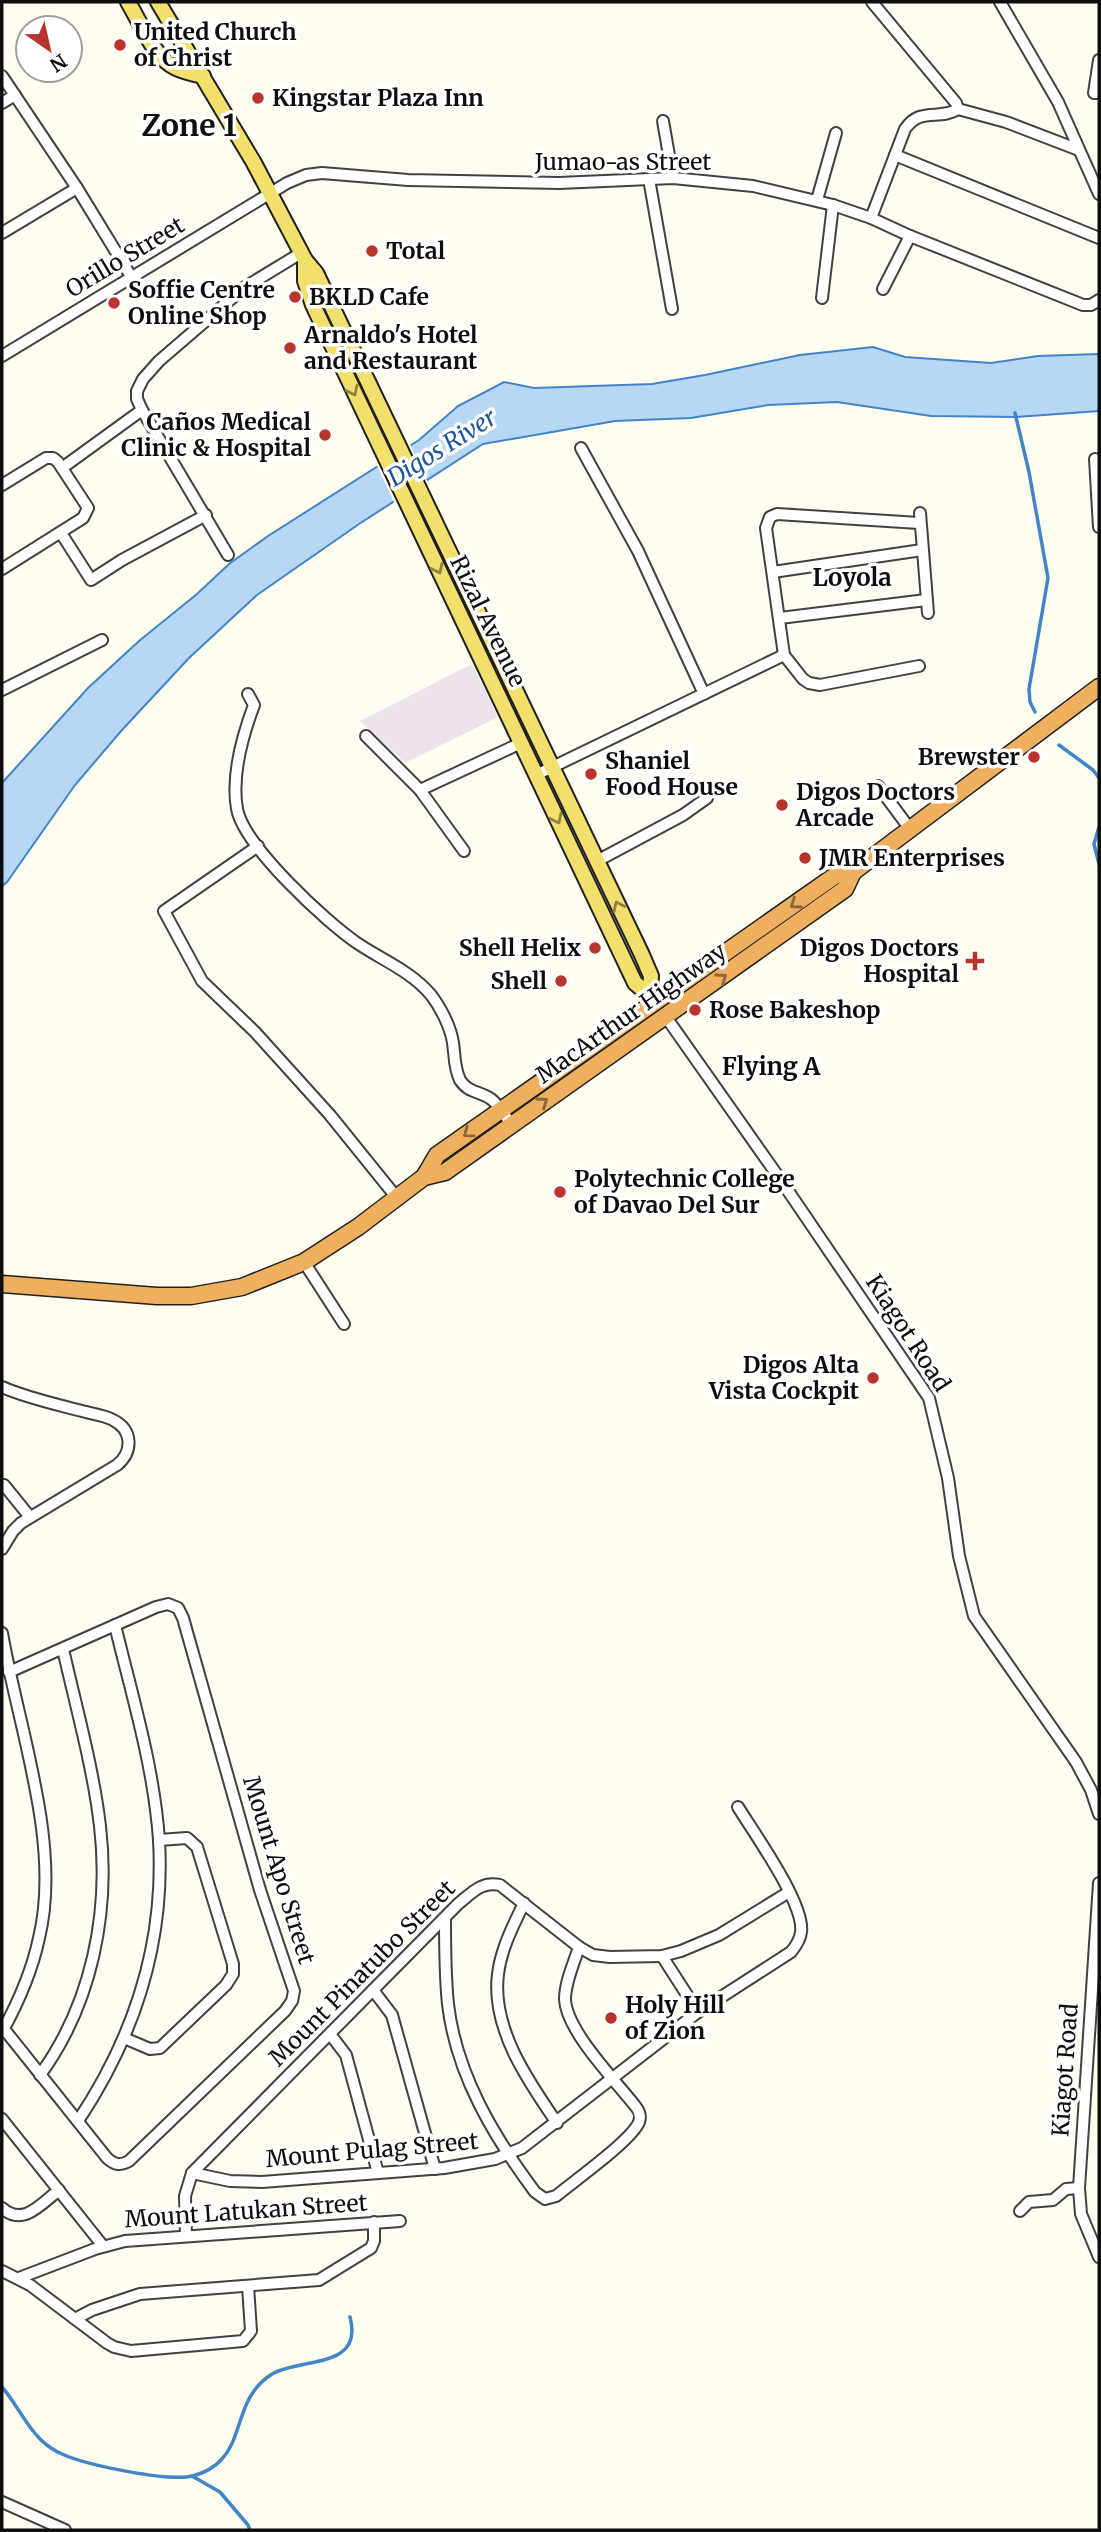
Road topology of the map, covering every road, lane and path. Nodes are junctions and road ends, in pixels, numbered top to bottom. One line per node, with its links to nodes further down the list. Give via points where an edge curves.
1 (128, 2): 7 (main road, via 167,63)
2 (159, 2): 7 (main road, Rizal Avenue)
3 (872, 2): 11 (street)
4 (1000, 2): 14 (street, via 1058,102)
5 (1099, 60): 8 (street)
6 (2, 76): 9 (street)
7 (203, 76): 19 (main road, Rizal Avenue)
8 (1097, 93)
9 (15, 95): 10 (street); 18 (street)
10 (2, 103)
11 (958, 109): 14 (street); 15 (street, via 911,121)
12 (663, 121): 16 (street)
13 (836, 133): 21 (street)
14 (1079, 150): 20 (street)
15 (895, 155): 23 (street); 26 (street)
16 (673, 178): 17 (street, Jumao-as Street); 21 (street, Jumao-as Street, via 753,186)
17 (649, 179): 19 (street, Jumao-as Street, via 524,183 322,173 296,179); 32 (street)
18 (77, 188): 24 (street); 28 (street)
19 (270, 194): 27 (main road, Rizal Avenue); 28 (street, Orillo Street)
20 (1099, 194)
21 (817, 200): 22 (street, Jumao-as Street)
22 (834, 205): 23 (street, Jumao-as Street); 30 (street)
23 (872, 218): 25 (street, Jumao-as Street)
24 (2, 233)
25 (910, 236): 29 (street); 31 (street, Jumao-as Street, via 1086,306)
26 (1099, 238)
27 (303, 256): 34 (street, via 245,287 159,360 137,391); 38 (main road, Rizal Avenue, via 316,273); 39 (main road, Rizal Avenue, one-way to 39, via 306,288)
28 (132, 278): 33 (street, Orillo Street)
29 (883, 289)
30 (822, 298)
31 (1099, 300)
32 (673, 309)
33 (2, 356)
34 (142, 410): 37 (street); 42 (street)
35 (581, 448): 58 (street, via 638,551)
36 (1095, 459): 41 (street)
37 (62, 468): 40 (street, via 54,458 46,458); 44 (street, via 88,508 85,516)
38 (411, 471): 39 (main road); 61 (main road, Rizal Avenue)
39 (395, 478): 60 (main road, Rizal Avenue, one-way to 60)
40 (2, 485)
41 (1099, 513): 43 (street)
42 (205, 515): 44 (street, via 91,580); 46 (street)
43 (1099, 527)
44 (61, 533): 47 (street)
45 (922, 550): 48 (street); 48 (street, via 920,518 774,514 766,528); 49 (street)
46 (228, 555)
47 (2, 569)
48 (773, 572): 51 (street)
49 (926, 600): 50 (street); 51 (street)
50 (928, 613)
51 (780, 618): 53 (street)
52 (102, 640): 56 (street)
53 (784, 655): 54 (street, via 803,679 817,685); 58 (street)
54 (919, 666)
55 (1099, 687): 66 (highway, MacArthur Highway)
56 (2, 690)
57 (248, 694): 67 (street, via 254,705 237,765 235,792 238,812)
58 (704, 694): 61 (street)
59 (366, 736): 64 (street)
60 (521, 743): 62 (main road, Rizal Avenue); 64 (street)
61 (553, 768): 62 (street); 69 (main road, Rizal Avenue)
62 (536, 775): 71 (main road, Rizal Avenue, one-way to 71, via 635,983)
63 (878, 786): 66 (street)
64 (420, 790): 68 (street)
65 (707, 798): 69 (street)
66 (910, 829): 70 (highway, MacArthur Highway)
67 (258, 846): 73 (street, via 291,885 356,943 431,996 453,1041 462,1083 493,1100); 76 (street, via 164,911 202,981 330,1115)
68 (464, 851)
69 (597, 861): 71 (main road, Rizal Avenue, one-way to 69, via 651,976)
70 (853, 872): 71 (highway, MacArthur Highway, one-way to 71, via 836,874); 72 (highway, MacArthur Highway, one-way to 70, via 845,889)
71 (653, 998): 72 (main road, Rizal Avenue); 73 (highway, MacArthur Highway)
72 (666, 1017): 74 (highway, MacArthur Highway, one-way to 72); 89 (street, Kiagot Road, via 929,1398 974,1616 1076,1762)
73 (500, 1110): 74 (street); 75 (highway, MacArthur Highway, one-way to 75, via 437,1156)
74 (511, 1124): 75 (highway, MacArthur Highway, via 445,1172)
75 (424, 1177): 76 (highway, MacArthur Highway)
76 (397, 1198): 77 (highway, MacArthur Highway)
77 (304, 1262): 78 (highway, MacArthur Highway, via 242,1287 191,1296); 79 (street)
78 (2, 1284)
79 (344, 1324)
80 (2, 1387): 82 (street, via 108,1418 121,1425 129,1441 127,1454 117,1465)
81 (4, 1485): 82 (street)
82 (30, 1517): 83 (street, via 13,1531)
83 (2, 1549)
84 (115, 1625): 86 (street, Mount Apo Street); 90 (street); 107 (street, Mount Apo Street, via 163,1604 174,1605 180,1612 294,1991 285,2011 129,2161 112,2162)
85 (2, 1633): 87 (street)
86 (63, 1648): 87 (street, Mount Apo Street); 104 (street, via 98,1810 102,1895 86,1982 65,2035)
87 (9, 1672): 101 (street, via 37,1800 46,1882 40,1937)
88 (738, 1807): 92 (street, Mount Pulag Street)
89 (1099, 1814)
90 (159, 1840): 103 (street, via 156,1925 145,1983); 103 (street, via 187,1838 197,1847 233,1974 160,2049)
91 (1099, 1883): 98 (street, Kiagot Road)
92 (789, 1892): 97 (street, Mount Pinatubo Street, via 719,1935); 100 (street, Mount Pulag Street, via 802,1931 791,1952)
93 (524, 1903): 94 (street, Mount Pinatubo Street, via 500,1885 488,1884 473,1891); 96 (street, Mount Pinatubo Street); 108 (street, via 504,1946 497,1994 516,2055)
94 (444, 1918): 99 (street, Mount Pinatubo Street); 109 (street, via 448,2007 456,2039 478,2101)
95 (1099, 1945): 98 (street)
96 (579, 1947): 97 (street, Mount Pinatubo Street, via 601,1957); 105 (street, via 566,1990 567,2012 578,2034)
97 (662, 1956): 100 (street)
98 (1093, 1956): 113 (street, Kiagot Road)
99 (373, 1990): 102 (street, Mount Pinatubo Street); 110 (street, via 392,2015)
100 (698, 2012): 105 (street, Mount Pulag Street)
101 (3, 2031): 104 (street, Mount Apo Street)
102 (330, 2034): 111 (street, Mount Pinatubo Street); 112 (street, via 346,2055)
103 (124, 2038): 107 (street)
104 (40, 2075): 107 (street, Mount Apo Street)
105 (613, 2078): 108 (street, Mount Pulag Street); 109 (street, via 640,2119 626,2139 556,2196 545,2199 535,2192)
106 (2, 2119): 114 (street)
107 (78, 2121)
108 (556, 2123): 109 (street, Mount Pulag Street)
109 (508, 2156): 110 (street, Mount Pulag Street)
110 (435, 2169): 112 (street, Mount Pulag Street)
111 (192, 2173): 112 (street, Mount Pulag Street, via 246,2182); 119 (street, via 184,2196)
112 (378, 2173)
113 (1079, 2188): 116 (street, via 1066,2189 1053,2200 1029,2202); 121 (street, Kiagot Road, via 1081,2214)
114 (59, 2190): 115 (street, via 24,2216 13,2216); 120 (street)
115 (2, 2208)
116 (1020, 2211)
117 (400, 2221): 118 (street, Mount Latukan Street)
118 (374, 2222): 119 (street, Mount Latukan Street); 124 (street, via 371,2248 324,2278)
119 (186, 2236): 120 (street, Mount Latukan Street)
120 (103, 2246): 123 (street, Mount Latukan Street)
121 (1099, 2257)
122 (2, 2271): 123 (street)
123 (19, 2278): 125 (street)
124 (248, 2287): 125 (street, via 127,2297); 125 (street, via 251,2331 239,2342 131,2351 114,2347)
125 (75, 2319)
126 (5, 2506): 127 (street)
127 (31, 2517): 128 (street); 129 (street)
128 (43, 2530)
129 (65, 2530)

